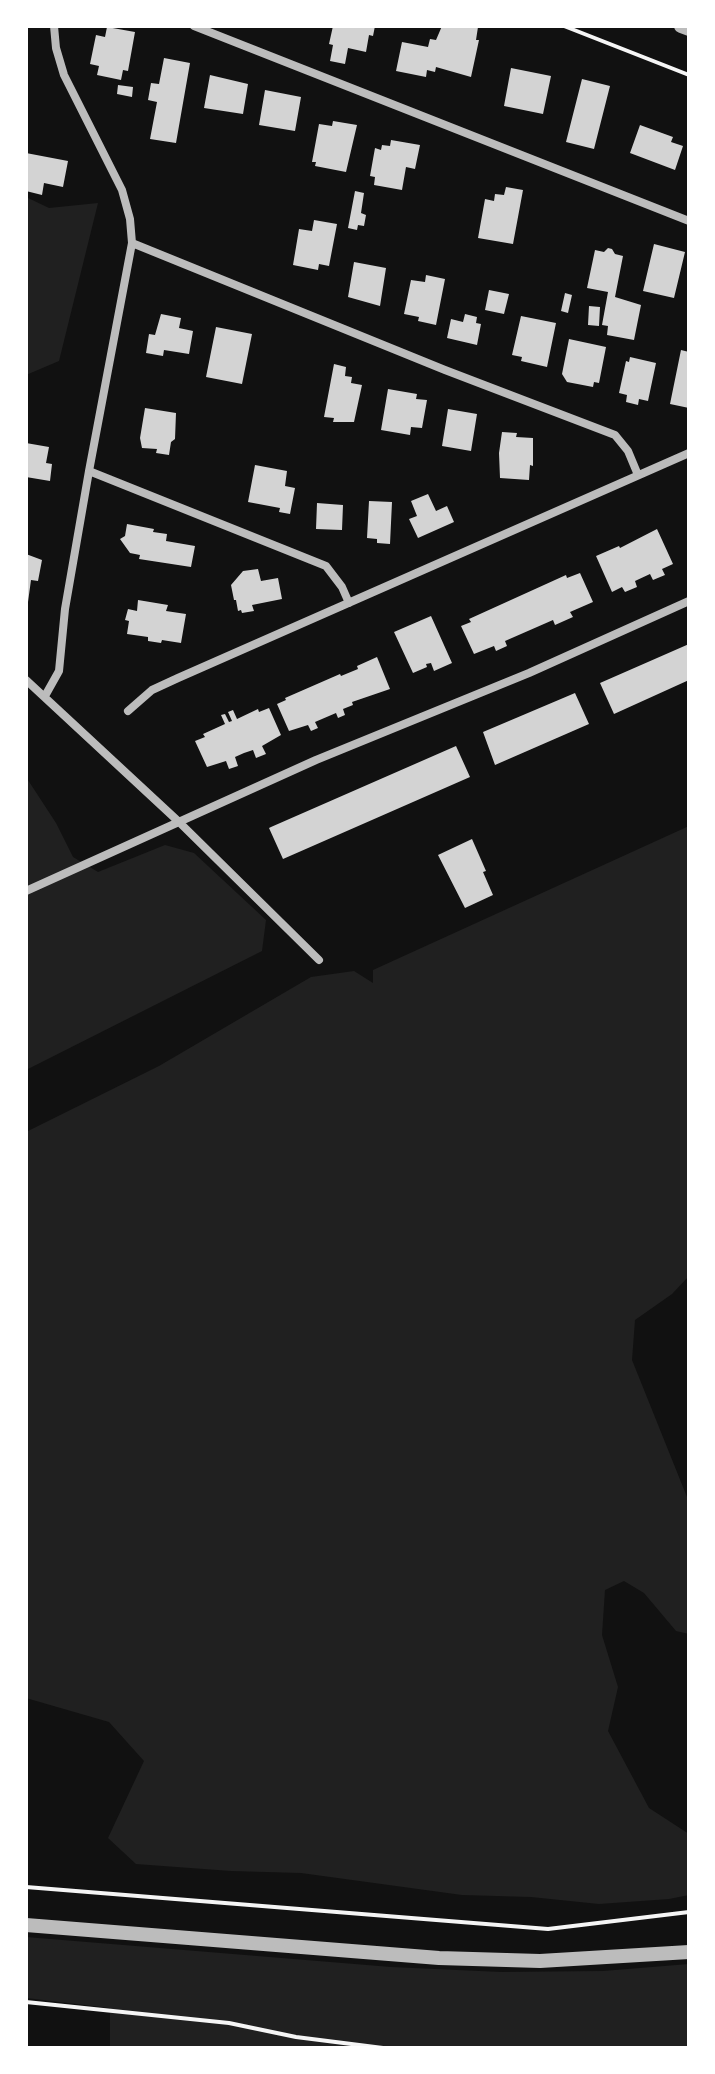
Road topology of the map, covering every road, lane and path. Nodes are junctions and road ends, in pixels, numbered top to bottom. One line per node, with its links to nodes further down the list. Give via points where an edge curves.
1 (54, 26): 8 (street, via 64,75 122,190)
2 (194, 26): 7 (street)
3 (564, 26): 6 (path)
4 (681, 26): 5 (street)
5 (689, 29)
6 (689, 75)
7 (689, 221)
8 (132, 243): 10 (street); 11 (street, via 615,435)
9 (689, 453): 11 (street)
10 (89, 471): 13 (street, via 326,566); 15 (street, via 59,671)
11 (638, 475): 13 (street)
12 (689, 601): 17 (street)
13 (349, 603): 16 (street, via 152,690)
14 (26, 680): 15 (street)
15 (45, 696): 17 (street)
16 (128, 711)
17 (179, 822): 18 (street); 19 (street)
18 (26, 891)
19 (319, 960)
20 (26, 1887): 21 (path, via 548,1929)
21 (689, 1912)
22 (26, 1925): 23 (street, via 439,1958 540,1961)
23 (689, 1952)
24 (26, 2002): 25 (path, via 229,2023)
25 (383, 2048)

